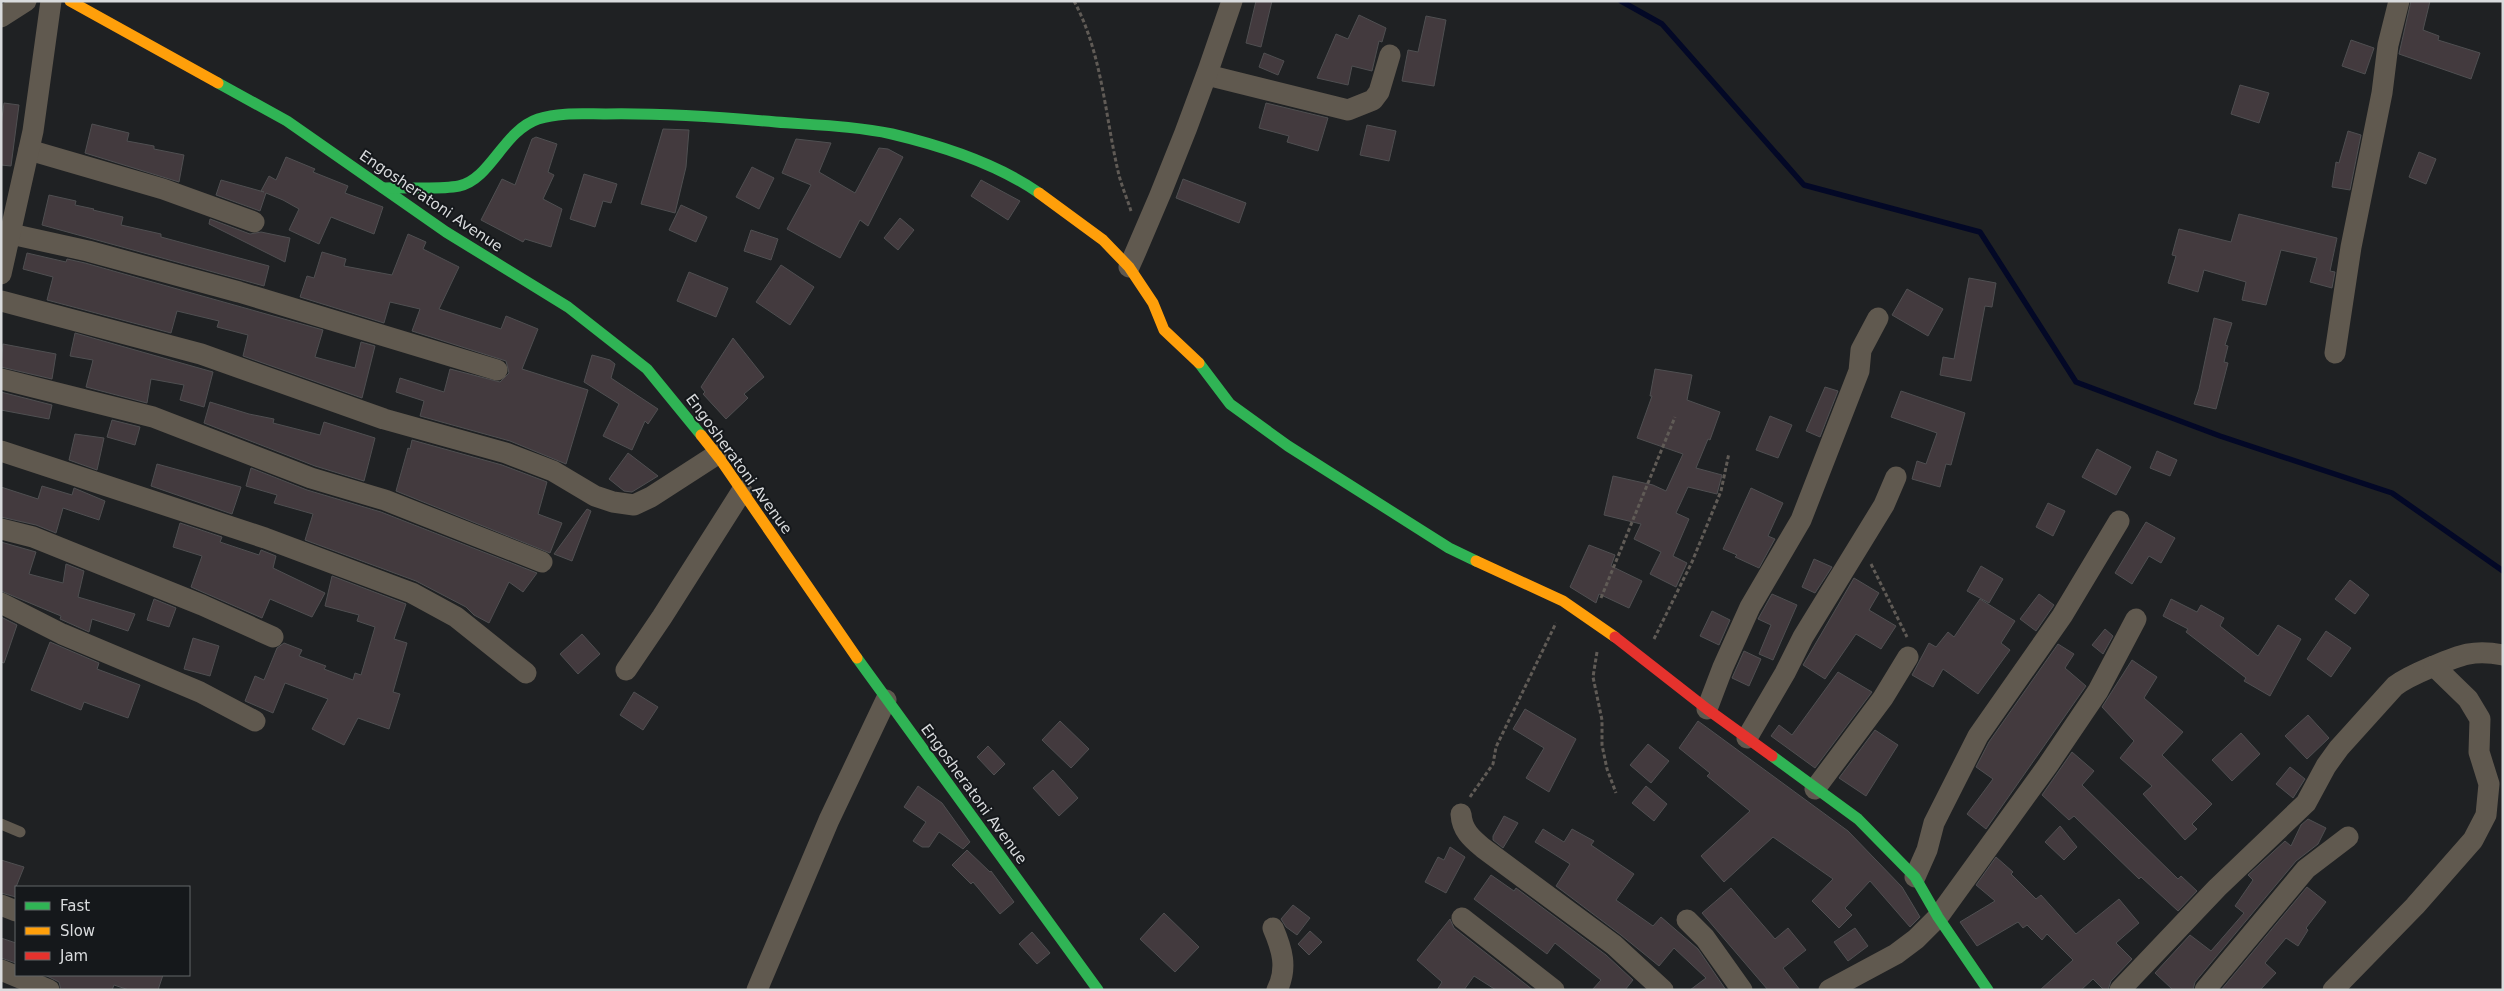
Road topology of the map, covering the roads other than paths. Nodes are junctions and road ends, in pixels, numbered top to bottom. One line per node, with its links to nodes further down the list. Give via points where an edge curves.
1 (26, 1): 6 (street)
2 (51, 1): 9 (street)
3 (70, 1): 10 (street, Engosheratoni Avenue, via 287,121)
4 (1232, 1): 8 (street)
5 (2399, 1): 17 (street, via 2351,247)
6 (1, 17)
7 (1390, 55): 8 (street, via 1376,96 1363,106 1348,110)
8 (1207, 75): 13 (street, via 1168,181)
9 (29, 150): 11 (street, via 163,189); 12 (street)
10 (383, 188): 13 (street, via 459,186 483,170 524,125 563,114 669,114 847,128 891,134 961,153 1023,182 1103,240); 21 (street, Engosheratoni Avenue, via 446,232 568,307 646,369)
11 (254, 222)
12 (11, 234): 14 (street); 18 (street, via 88,251 239,292)
13 (1129, 268): 36 (street, via 1152,303 1164,330 1197,360 1230,404 1288,446 1449,548 1563,601 1596,622)
14 (1, 274)
15 (1, 301): 21 (street, via 201,354 384,419 506,454 552,471 594,496 613,502 634,504 651,498)
16 (1878, 318): 36 (street, via 1861,350 1859,371 1801,520 1750,607)
17 (2335, 352)
18 (497, 370)
19 (1, 379): 26 (street, via 153,417 312,478 385,500)
20 (1, 451): 34 (street, via 265,538 412,593 456,617)
21 (716, 455): 23 (street, Engosheratoni Avenue)
22 (1896, 477): 38 (street, via 1884,504 1803,637)
23 (742, 491): 33 (street); 35 (street, Engosheratoni Avenue)
24 (2119, 521): 44 (street, via 2062,616 1978,736 1934,823)
25 (1, 529): 29 (street, via 33,537 202,605)
26 (542, 562)
27 (1, 603): 37 (street, via 79,642 200,692)
28 (2136, 619): 47 (street, via 2098,691)
29 (272, 637)
30 (2503, 655): 32 (street, via 2475,652 2456,655)
31 (1908, 657): 39 (street, via 1883,698)
32 (2434, 666): 63 (street, via 2405,678 2395,686 2339,748 2306,803 2217,888); 65 (street, via 2468,699 2480,719 2479,752 2489,784 2486,815 2473,840)
33 (626, 670)
34 (526, 673)
35 (886, 700): 55 (street, via 829,820); 56 (street, Engosheratoni Avenue)
36 (1707, 709): 38 (street)
37 (255, 721)
38 (1747, 738): 39 (street)
39 (1815, 789): 44 (street, via 1858,819)
40 (1460, 814): 59 (street, via 1461,824 1470,837 1614,945)
41 (1, 824): 42 (lane)
42 (20, 832)
43 (2348, 837): 64 (street, via 2306,868)
44 (1915, 877): 47 (street)
45 (1, 905): 46 (street)
46 (15, 911)
47 (1938, 916): 61 (street, via 1896,954); 62 (street)
48 (1462, 918): 58 (street)
49 (1687, 920): 60 (street, via 1705,938)
50 (1273, 928): 57 (street, via 1284,966)
51 (1, 970): 52 (street)
52 (15, 976)
53 (15, 976): 54 (street)
54 (49, 990)
55 (757, 990)
56 (1098, 990)
57 (1277, 990)
58 (1554, 990)
59 (1663, 990)
60 (1742, 990)
61 (1829, 990)
62 (1988, 990)
63 (2120, 990)
64 (2205, 990)
65 (2333, 990)

